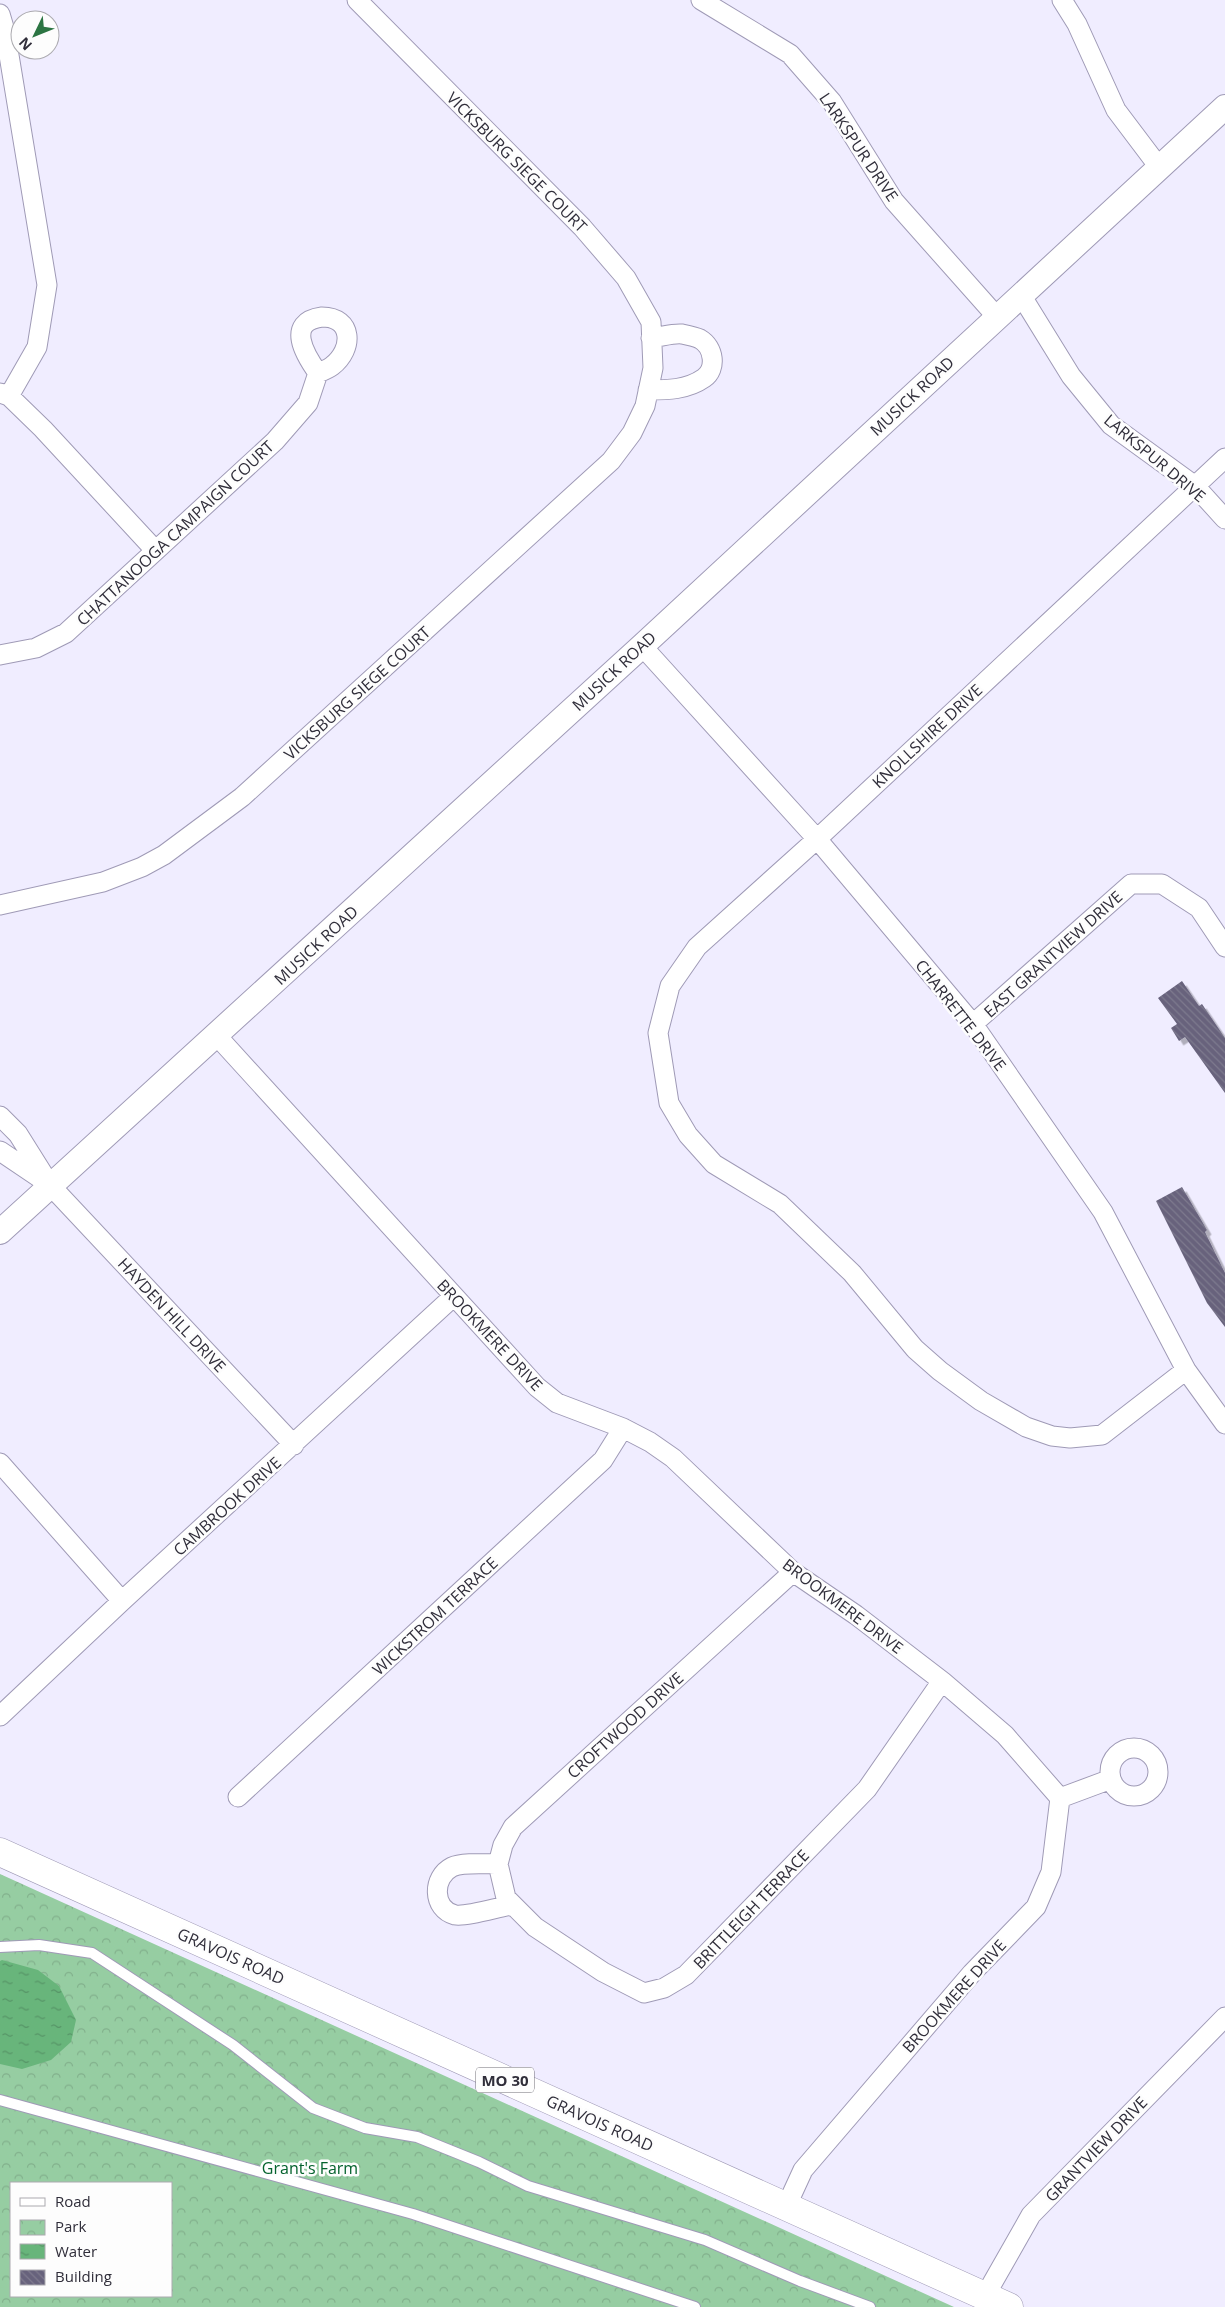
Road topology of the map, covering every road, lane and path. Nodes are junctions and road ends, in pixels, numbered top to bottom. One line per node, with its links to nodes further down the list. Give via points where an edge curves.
1 (357, 0): 9 (street, VICKSBURG SIEGE COURT, via 582,227 626,278 651,322)
2 (701, 0): 8 (street, LARKSPUR DRIVE, via 790,54 832,102 894,201)
3 (1062, 0): 6 (street, via 1077,24 1116,110)
4 (0, 14): 12 (street, via 47,285 37,346)
5 (1225, 106): 6 (street, MUSICK ROAD)
6 (1159, 167): 7 (street, MUSICK ROAD)
7 (1021, 295): 8 (street, MUSICK ROAD); 14 (street, LARKSPUR DRIVE, via 1072,376 1111,425)
8 (997, 317): 17 (street, MUSICK ROAD)
9 (651, 338): 11 (street, VICKSBURG SIEGE COURT, via 653,368); 11 (street, via 680,334 701,340 711,351 713,365 705,377 690,385 670,390)
10 (318, 373): 16 (street, CHATTANOOGA CAMPAIGN COURT, via 308,403 275,440)
11 (648, 390): 20 (street, VICKSBURG SIEGE COURT, via 645,406 632,433 611,461 242,797 164,855 142,867 103,882)
12 (4, 394): 16 (street)
13 (1225, 458): 14 (street, KNOLLSHIRE DRIVE)
14 (1195, 486): 15 (street, LARKSPUR DRIVE); 19 (street, KNOLLSHIRE DRIVE)
15 (1225, 519)
16 (155, 550): 18 (street, CHATTANOOGA CAMPAIGN COURT, via 66,633 36,648)
17 (642, 646): 19 (street, CHARRETTE DRIVE); 23 (street, MUSICK ROAD)
18 (0, 655)
19 (817, 839): 22 (street, CHARRETTE DRIVE); 29 (street, KNOLLSHIRE DRIVE, via 697,947 670,986 658,1033 669,1103 688,1135 714,1164 780,1204 852,1273 915,1349 940,1371 981,1401 1026,1427 1070,1438 1102,1435)
20 (0, 905)
21 (1225, 947): 22 (street, EAST GRANTVIEW DRIVE, via 1199,908 1162,884 1131,884)
22 (973, 1024): 29 (street, CHARRETTE DRIVE, via 1103,1212)
23 (217, 1036): 26 (street, MUSICK ROAD); 28 (street, BROOKMERE DRIVE)
24 (0, 1116): 26 (street, via 18,1134)
25 (0, 1151): 26 (street)
26 (50, 1185): 27 (street, MUSICK ROAD); 32 (street, HAYDEN HILL DRIVE)
27 (0, 1232)
28 (454, 1296): 31 (street, BROOKMERE DRIVE, via 537,1387 557,1402); 32 (street, CAMBROOK DRIVE)
29 (1186, 1370): 30 (street, CHARRETTE DRIVE)
30 (1225, 1424)
31 (623, 1428): 34 (street, BROOKMERE DRIVE, via 673,1458); 39 (street, WICKSTROM TERRACE, via 603,1460)
32 (294, 1445): 35 (street, CAMBROOK DRIVE)
33 (0, 1463): 35 (street)
34 (793, 1572): 36 (street, BROOKMERE DRIVE); 42 (street, CROFTWOOD DRIVE, via 513,1828)
35 (122, 1601): 37 (street, CAMBROOK DRIVE)
36 (942, 1681): 40 (street, BROOKMERE DRIVE, via 1006,1735); 43 (street, BRITTLEIGH TERRACE, via 867,1789 686,1975 664,1988 644,1993 603,1972 535,1927)
37 (0, 1716)
38 (1111, 1779): 40 (street)
39 (238, 1798)
40 (1060, 1798): 47 (street, BROOKMERE DRIVE, via 1050,1872 1036,1907 972,1973 803,2170)
41 (0, 1852): 47 (main road, GRAVOIS ROAD / MO 30)
42 (498, 1864): 43 (street); 43 (street, via 453,1867 442,1876 436,1895 443,1906 455,1915 474,1913)
43 (509, 1902)
44 (0, 1947): 50 (lane, via 39,1945 92,1953 233,2045 313,2108 366,2128 417,2137 528,2186 705,2240)
45 (1225, 2017): 48 (street, GRANTVIEW DRIVE, via 1032,2216)
46 (0, 2100): 49 (lane, via 414,2214)
47 (786, 2207): 48 (main road, GRAVOIS ROAD / MO 30)
48 (984, 2296): 51 (main road, GRAVOIS ROAD / MO 30)
49 (695, 2307)
50 (870, 2307)
51 (1009, 2307)

